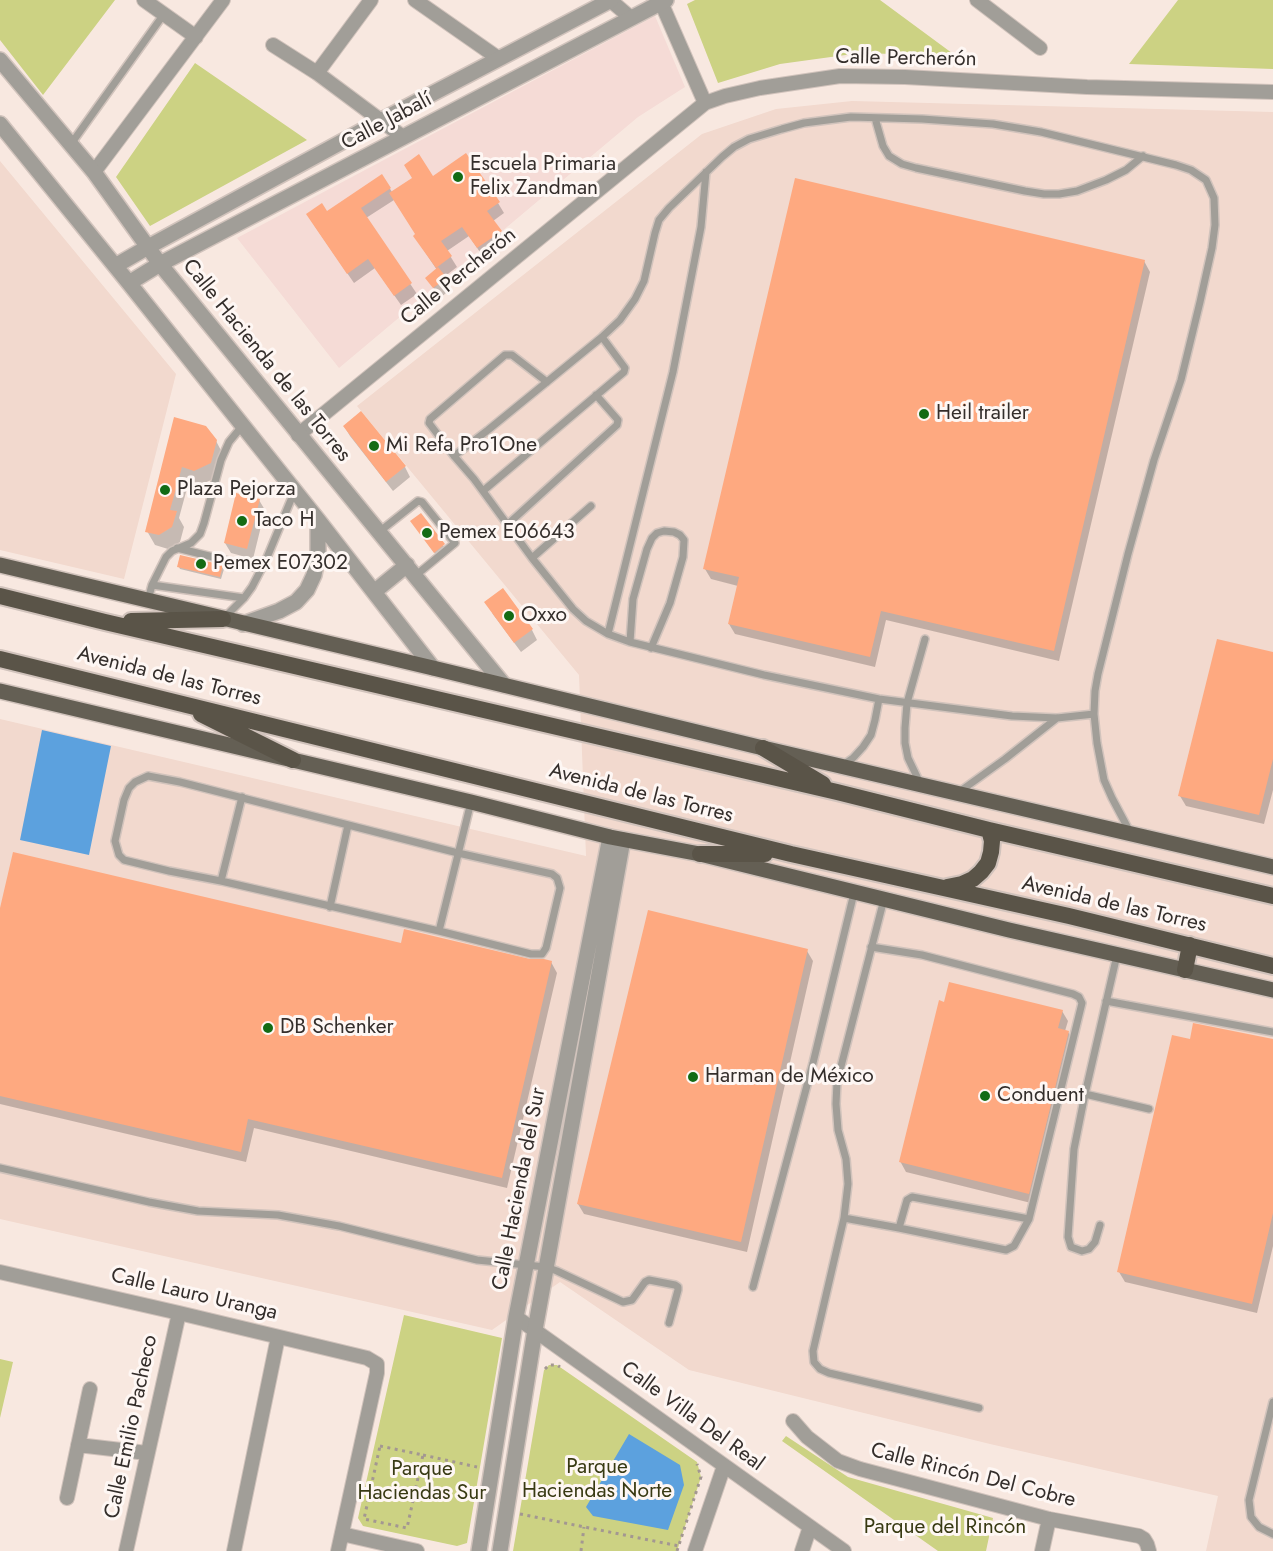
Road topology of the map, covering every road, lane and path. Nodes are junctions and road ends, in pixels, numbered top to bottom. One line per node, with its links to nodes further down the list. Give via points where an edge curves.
1 (144, 0): 8 (street)
2 (223, 0): 10 (street)
3 (371, 0): 15 (street)
4 (415, 0): 13 (street)
5 (610, 0): 9 (street); 13 (street, Calle Jabalí)
6 (977, 0): 12 (street)
7 (662, 1): 9 (street, Calle Jabalí); 17 (street)
8 (164, 14): 10 (street); 22 (lane)
9 (631, 18): 21 (street, Calle Jabalí)
10 (196, 37): 24 (street)
11 (273, 45): 15 (street)
12 (1040, 48)
13 (498, 58): 19 (street, Calle Jabalí)
14 (0, 60): 22 (street, Calle Hacienda de las Torres)
15 (317, 73): 19 (street)
16 (1273, 92): 17 (street, Calle Percherón, via 840,75 760,88)
17 (705, 103): 34 (street, Calle Percherón)
18 (875, 118): 23 (lane, via 993,124); 23 (lane, via 888,156 902,164 1044,194 1077,191 1106,180); 25 (lane, via 816,121 760,135 734,147)
19 (382, 120): 21 (street); 26 (street, Calle Jabalí)
20 (0, 124): 28 (street)
21 (403, 137): 27 (street, Calle Jabalí)
22 (71, 144): 24 (street, Calle Hacienda de las Torres)
23 (1143, 156): 66 (lane, via 1191,170 1206,180 1214,198 1215,225 1180,380 1128,554 1095,691)
24 (94, 172): 26 (street, Calle Hacienda de las Torres)
25 (706, 172): 30 (lane, via 660,220 644,281 620,320); 55 (lane, via 701,227 673,372)
26 (148, 247): 27 (street, Calle Hacienda de las Torres); 28 (street, Calle Jabalí)
27 (160, 264): 29 (street, Calle Jabalí); 34 (street, Calle Hacienda de las Torres)
28 (115, 266): 29 (street)
29 (129, 283): 33 (street)
30 (602, 337): 31 (lane); 32 (lane, via 624,372)
31 (547, 382): 35 (lane); 35 (lane, via 512,355 505,355 430,418 429,423)
32 (596, 396): 37 (lane); 40 (lane, via 618,420 617,425)
33 (243, 425): 36 (street); 42 (lane, via 221,460 200,534 191,543)
34 (298, 435): 41 (street, Calle Hacienda de las Torres)
35 (454, 456): 37 (lane)
36 (295, 490): 39 (street); 45 (lane)
37 (483, 491): 40 (lane)
38 (591, 506): 43 (lane)
39 (318, 520): 48 (street); 54 (street, via 318,554 307,590 296,602)
40 (507, 525): 43 (lane)
41 (379, 532): 46 (street, Calle Hacienda de las Torres); 46 (lane, via 417,501 455,541)
42 (177, 548): 45 (lane); 47 (lane, via 166,556)
43 (532, 558): 55 (lane, via 573,609)
44 (0, 565): 51 (main road)
45 (261, 569): 50 (lane)
46 (411, 570): 48 (street); 61 (street, Calle Hacienda de las Torres)
47 (153, 585): 50 (lane); 51 (lane)
48 (374, 592): 60 (street)
49 (0, 596): 53 (highway, Avenida de las Torres)
50 (244, 598): 52 (lane)
51 (148, 601): 52 (main road)
52 (223, 619): 53 (highway); 54 (main road)
53 (105, 622): 72 (highway, Avenida de las Torres)
54 (243, 624): 60 (main road)
55 (608, 634): 57 (lane)
56 (925, 639): 65 (lane)
57 (630, 642): 58 (lane); 58 (lane, via 633,599 647,549 657,533 674,532 684,540 683,557)
58 (651, 648): 63 (lane)
59 (0, 659): 64 (highway, Avenida de las Torres)
60 (433, 668): 61 (main road)
61 (504, 686): 68 (main road)
62 (0, 691): 69 (main road, Avenida de las Torres)
63 (879, 699): 65 (lane); 70 (lane, via 871,735 853,758)
64 (173, 701): 69 (highway); 82 (highway, Avenida de las Torres)
65 (907, 703): 67 (lane); 71 (lane, via 905,743)
66 (1094, 714): 67 (lane); 78 (lane, via 1104,780)
67 (1057, 718): 73 (lane)
68 (764, 748): 70 (main road); 72 (highway)
69 (293, 760): 75 (main road, Avenida de las Torres)
70 (841, 766): 71 (main road)
71 (922, 785): 73 (main road)
72 (837, 792): 77 (highway, Avenida de las Torres)
73 (957, 794): 78 (main road)
74 (242, 797): 76 (lane); 84 (lane); 84 (lane, via 148,776 129,788 120,816 115,841 124,860)
75 (471, 802): 79 (main road, Avenida de las Torres); 80 (lane)
76 (348, 825): 80 (lane); 89 (lane)
77 (989, 830): 85 (highway, via 991,852 981,872 962,884); 87 (highway, Avenida de las Torres)
78 (1131, 834): 83 (main road)
79 (616, 839): 81 (main road, Avenida de las Torres); 106 (street, Calle Hacienda del Sur); 107 (street, Calle Hacienda del Sur)
80 (459, 853): 90 (lane); 90 (lane, via 542,870 557,878 560,888 546,948 542,954 531,954)
81 (699, 854): 82 (highway); 86 (main road, Avenida de las Torres)
82 (791, 854): 85 (highway, Avenida de las Torres)
83 (1273, 867)
84 (221, 881): 89 (lane)
85 (940, 888): 91 (highway, Avenida de las Torres)
86 (854, 892): 88 (main road, Avenida de las Torres); 109 (lane)
87 (1273, 896)
88 (884, 899): 92 (lane); 93 (main road, Avenida de las Torres)
89 (330, 907): 90 (lane)
90 (439, 931)
91 (1190, 945): 94 (highway, Avenida de las Torres); 95 (highway)
92 (871, 947): 102 (lane, via 837,1083 838,1130 848,1184); 103 (lane, via 922,955 1079,997 1082,1003)
93 (1117, 955): 95 (main road, Avenida de las Torres); 97 (lane)
94 (1273, 966)
95 (1185, 970): 96 (main road, Avenida de las Torres)
96 (1273, 990)
97 (1106, 1001): 98 (lane); 99 (lane)
98 (1273, 1032)
99 (1085, 1094): 100 (lane); 104 (lane, via 1074,1149 1068,1237 1071,1247 1089,1250)
100 (1149, 1109)
101 (0, 1168): 106 (lane, via 198,1211 278,1215 477,1260)
102 (843, 1218): 105 (lane); 119 (lane, via 813,1351 814,1362 829,1373)
103 (1029, 1219): 105 (lane, via 1014,1246 1006,1250); 105 (lane, via 912,1197 907,1200)
104 (1100, 1225)
105 (899, 1228)
106 (527, 1264): 107 (lane); 111 (street, Calle Hacienda del Sur)
107 (546, 1267): 112 (lane, via 623,1302 632,1300 649,1280 675,1285 678,1290); 113 (street, Calle Hacienda del Sur)
108 (0, 1272): 110 (street, Calle Lauro Uranga)
109 (753, 1287)
110 (179, 1313): 114 (street, Calle Lauro Uranga); 122 (street, Calle Emilio Pacheco)
111 (516, 1317): 113 (street, Calle Villa Del Real); 140 (street, Calle Hacienda del Sur)
112 (669, 1323)
113 (535, 1330): 125 (street, Calle Villa Del Real); 128 (street, Calle Hacienda del Sur)
114 (278, 1336): 132 (street, Calle Lauro Uranga, via 367,1358 377,1364); 137 (street)
115 (544, 1370): 116 (path, via 557,1365)
116 (567, 1372)
117 (90, 1389): 121 (street)
118 (1273, 1402): 133 (lane, via 1249,1500 1251,1517 1259,1527)
119 (979, 1408)
120 (793, 1420): 129 (street, Calle Rincón Del Cobre, via 807,1437 838,1461)
121 (78, 1445): 122 (street); 127 (street)
122 (147, 1454): 136 (street, Calle Emilio Pacheco)
123 (423, 1455): 123 (path, via 380,1446 364,1519 408,1528); 126 (path)
124 (697, 1462): 134 (path, via 701,1477)
125 (724, 1466): 131 (street, Calle Villa Del Real); 135 (street)
126 (482, 1468)
127 (67, 1498)
128 (506, 1511): 130 (path); 141 (street, Calle Hacienda del Sur)
129 (1049, 1519): 145 (street); 146 (street, Calle Rincón Del Cobre, via 1139,1536)
130 (584, 1527): 134 (path); 142 (path)
131 (810, 1527): 143 (street); 144 (street, Calle Villa Del Real)
132 (342, 1534): 138 (street); 139 (street)
133 (1273, 1534)
134 (678, 1549): 135 (path)
135 (695, 1550)
136 (126, 1551)
137 (234, 1551)
138 (338, 1551)
139 (417, 1551)
140 (478, 1551)
141 (500, 1551)
142 (581, 1551)
143 (802, 1551)
144 (844, 1551)
145 (1042, 1551)
146 (1149, 1551)

